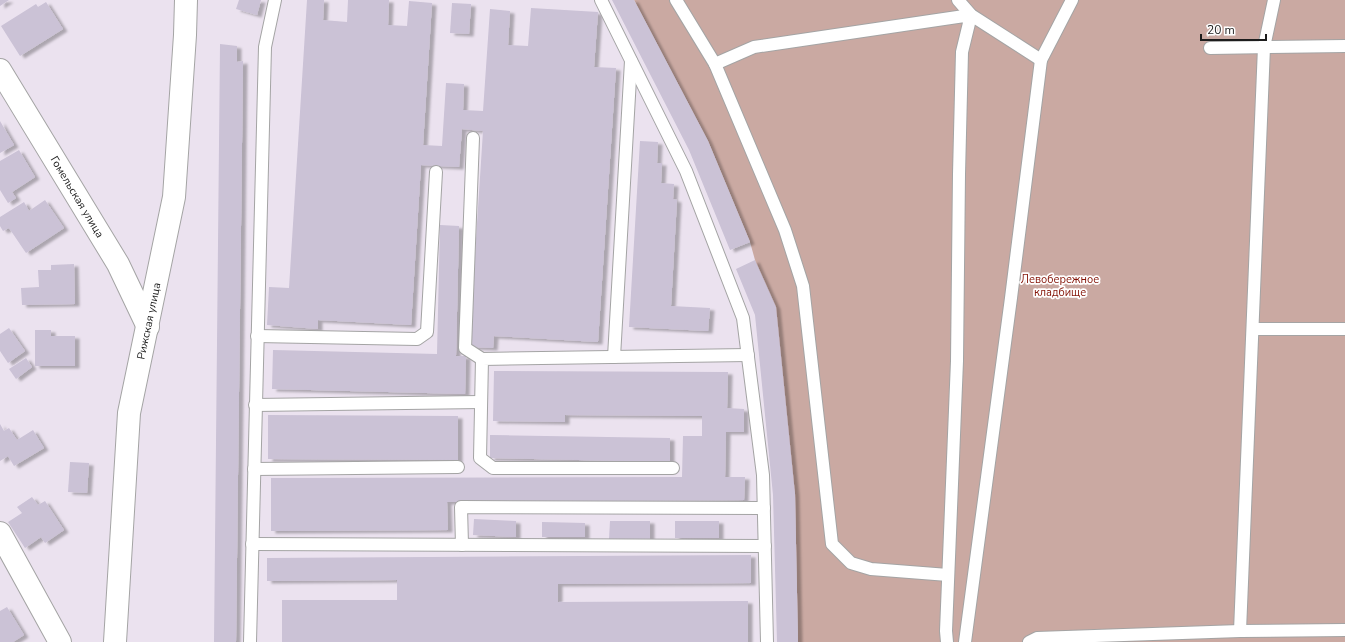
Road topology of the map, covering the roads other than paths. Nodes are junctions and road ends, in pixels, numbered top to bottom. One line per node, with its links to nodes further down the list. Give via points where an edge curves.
1 (186, 0): 18 (street, Рижская улица, via 174,197)
2 (276, 0): 21 (lane, via 265,47)
3 (601, 0): 12 (lane)
4 (676, 0): 14 (lane)
5 (958, 0): 8 (lane)
6 (1072, 0): 13 (lane)
7 (1274, 0): 10 (lane)
8 (971, 15): 13 (lane); 14 (lane, via 754,47); 35 (lane, via 962,52 957,361)
9 (1345, 46): 10 (lane)
10 (1264, 47): 11 (lane); 19 (lane)
11 (1210, 48)
12 (631, 59): 22 (lane, via 686,171 743,318); 23 (lane)
13 (1041, 60): 43 (lane)
14 (715, 64): 35 (lane, via 785,230 803,286 832,544 851,563 871,569)
15 (0, 70): 18 (street, Гомельская улица, via 118,264)
16 (472, 138): 24 (lane, via 465,348)
17 (436, 172): 21 (lane, via 427,332 417,339)
18 (148, 327): 39 (street, Рижская улица, via 129,413)
19 (1252, 329): 20 (lane); 37 (lane)
20 (1345, 330)
21 (257, 336): 26 (lane)
22 (748, 355): 23 (lane); 30 (lane, via 763,475)
23 (614, 357): 24 (lane)
24 (482, 358): 25 (lane)
25 (481, 402): 26 (lane); 28 (lane, via 480,458 493,468)
26 (255, 406): 29 (lane)
27 (458, 467): 29 (lane)
28 (673, 468)
29 (254, 469): 32 (lane)
30 (764, 508): 33 (lane, via 461,507); 34 (lane)
31 (0, 533): 38 (street)
32 (252, 544): 33 (lane); 40 (lane)
33 (462, 545): 34 (lane)
34 (765, 546): 41 (lane)
35 (948, 575): 42 (lane)
36 (1345, 630): 37 (lane)
37 (1240, 631): 44 (lane, via 1037,638)
38 (60, 642)
39 (115, 642)
40 (250, 642)
41 (766, 642)
42 (947, 642)
43 (965, 642)
44 (1028, 642)

